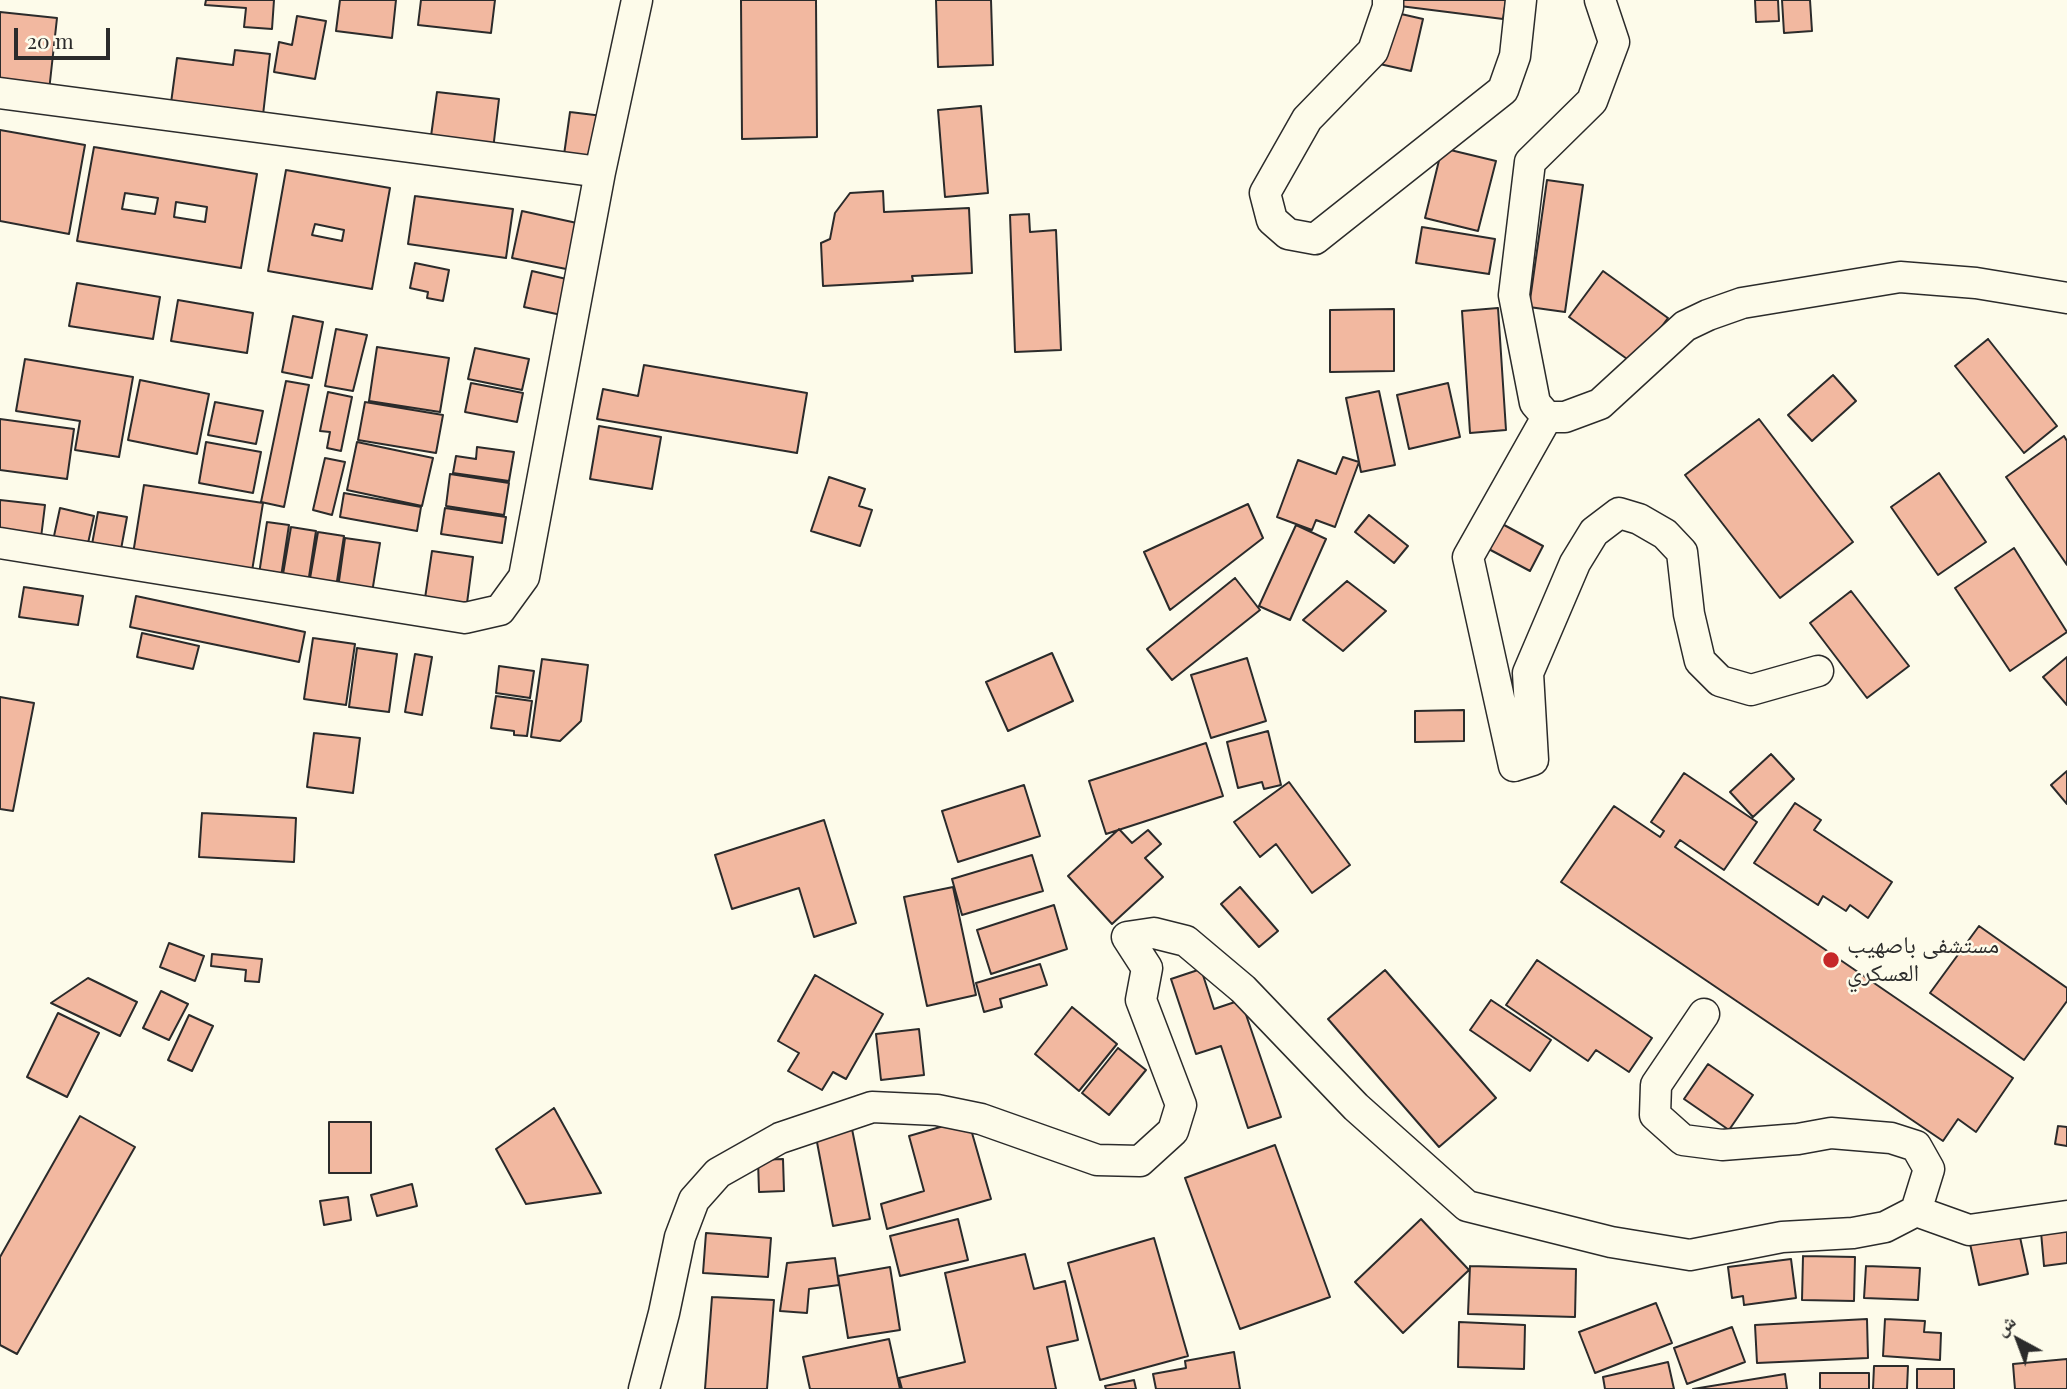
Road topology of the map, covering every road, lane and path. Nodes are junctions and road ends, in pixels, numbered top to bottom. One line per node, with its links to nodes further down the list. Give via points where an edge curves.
1 (637, 0): 6 (street)
2 (1388, 0): 3 (street, via 1373,51 1307,119 1265,193 1272,220 1287,234 1315,239 1503,90 1515,55)
3 (1521, 0)
4 (1601, 0): 8 (street, via 1614,42 1592,101 1530,162 1514,295 1535,403)
5 (0, 93): 6 (street)
6 (600, 172): 9 (street, via 524,577 500,610 465,618)
7 (2067, 298): 8 (street, via 1976,283 1900,277 1742,303 1685,326 1600,404 1565,417)
8 (1547, 417): 10 (street, via 1468,557 1514,766 1534,760 1528,673 1575,563 1594,532 1619,513 1656,529 1682,552 1700,661 1720,681 1751,691)
9 (0, 544)
10 (1818, 671)
11 (1704, 1014): 12 (street, via 1656,1085 1655,1115 1683,1140 1722,1144 1831,1133 1891,1138 1916,1146 1929,1169)
12 (1916, 1211): 13 (street, via 1969,1230); 14 (street, via 1885,1227 1853,1234 1782,1237 1690,1255 1611,1242 1467,1206 1356,1107 1243,989 1186,942 1154,933 1127,937 1147,968 1141,1000 1181,1105 1174,1130 1140,1161 1097,1160 981,1119 937,1110 872,1107 780,1138 719,1173 694,1200 680,1237)
13 (2067, 1216)
14 (644, 1389)

